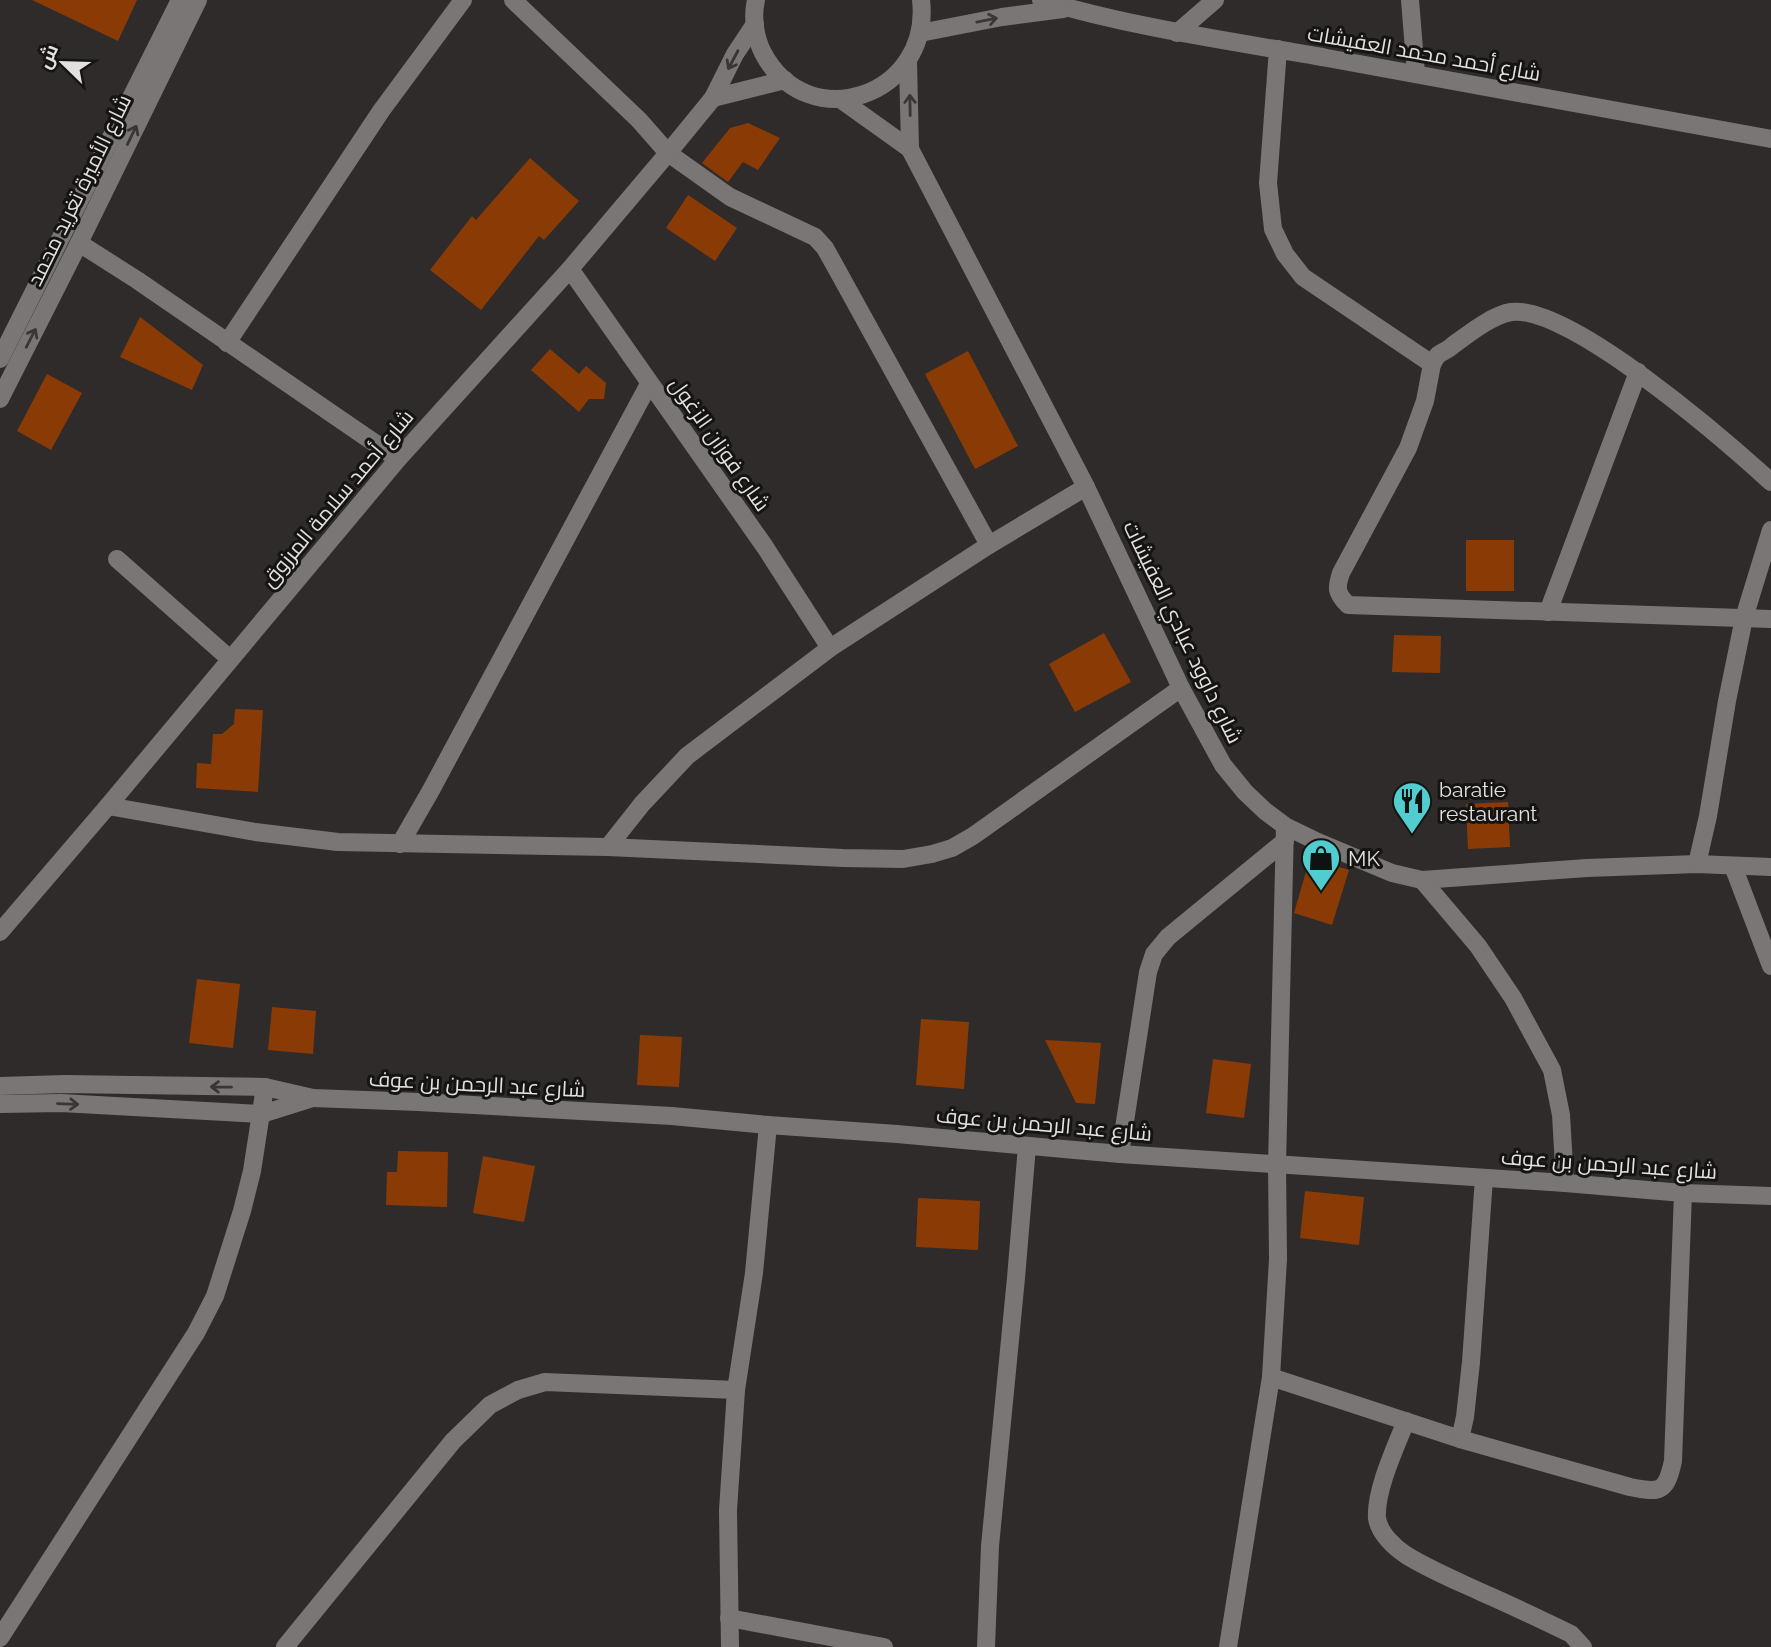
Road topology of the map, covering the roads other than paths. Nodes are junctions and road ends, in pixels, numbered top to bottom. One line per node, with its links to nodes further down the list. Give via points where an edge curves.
1 (180, 0): 25 (street, شارع الأميرة تغريد محمد)
2 (198, 0): 23 (street, شارع الأميرة تغريد محمد, one-way to 2)
3 (463, 0): 26 (street, via 381,111)
4 (513, 0): 22 (street)
5 (756, 0): 11 (street)
6 (921, 0): 12 (street)
7 (1041, 0): 10 (street, شارع أحمد محمد العفيشات)
8 (1215, 0): 13 (street)
9 (1410, 0): 16 (street)
10 (1070, 9): 12 (street, شارع أحمد محمد العفيشات, one-way to 10); 13 (street, شارع أحمد محمد العفيشات)
11 (755, 24): 17 (street, via 761,49); 18 (street, شارع أحمد سلامة المرزوق, one-way to 18)
12 (920, 33): 15 (street)
13 (1177, 33): 14 (street, شارع أحمد محمد العفيشات)
14 (1278, 49): 16 (street, شارع أحمد محمد العفيشات); 28 (street, via 1268,183 1273,229 1284,254 1303,277)
15 (908, 61): 19 (street, via 884,85); 21 (street, شارع داوود عبادي العفيشات, one-way to 15)
16 (1416, 74): 20 (street, شارع أحمد محمد العفيشات)
17 (785, 80): 18 (street); 19 (street, via 817,96)
18 (713, 98): 22 (street, شارع أحمد سلامة المرزوق)
19 (840, 99): 21 (street, شارع داوود عبادي العفيشات)
20 (1771, 139)
21 (910, 149): 34 (street, شارع داوود عبادي العفيشات)
22 (668, 153): 24 (street, شارع أحمد سلامة المرزوق); 36 (street, via 730,197 820,241)
23 (79, 243): 26 (street); 31 (street, شارع الأميرة تغريد محمد, one-way to 23)
24 (570, 269): 30 (street, شارع فوزان الزغول); 32 (street, شارع أحمد سلامة المرزوق)
25 (4, 337): 27 (street, شارع الأميرة تغريد محمد)
26 (228, 343): 32 (street)
27 (0, 359)
28 (1432, 364): 29 (street, via 1476,328 1511,312 1552,321); 38 (street, via 1420,419 1341,573 1339,596 1348,605 1360,606)
29 (1638, 372): 33 (street); 38 (street)
30 (649, 384): 41 (street, شارع فوزان الزغول, via 765,547); 46 (street)
31 (0, 399)
32 (398, 459): 42 (street, شارع أحمد سلامة المرزوق)
33 (1771, 482)
34 (1086, 487): 36 (street); 43 (street, شارع داوود عبادي العفيشات)
35 (1771, 530): 39 (street)
36 (989, 545): 41 (street)
37 (117, 559): 42 (street)
38 (1548, 612): 39 (street)
39 (1744, 618): 40 (street); 48 (street)
40 (1771, 619)
41 (830, 648): 47 (street, via 687,755)
42 (230, 659): 44 (street, شارع أحمد سلامة المرزوق)
43 (1181, 688): 45 (street, شارع داوود عبادي العفيشات, via 1223,765); 47 (street, via 973,836 932,854 903,859 843,858)
44 (108, 806): 46 (street, via 254,832); 52 (street, شارع أحمد سلامة المرزوق)
45 (1285, 834): 51 (street, شارع داوود عبادي العفيشات); 61 (street, via 1154,954); 62 (street)
46 (400, 844): 47 (street)
47 (608, 848)
48 (1697, 863): 49 (street, شارع داوود عبادي العفيشات); 51 (street, شارع داوود عبادي العفيشات)
49 (1733, 866): 50 (street, شارع داوود عبادي العفيشات); 53 (street)
50 (1771, 867)
51 (1422, 880): 64 (street, via 1478,946 1552,1070 1561,1115)
52 (0, 932)
53 (1771, 966)
54 (0, 1086): 55 (street, شارع عبد الرحمن بن عوف, one-way to 54)
55 (265, 1087): 56 (street, شارع عبد الرحمن بن عوف); 58 (street)
56 (313, 1098): 58 (street, شارع عبد الرحمن بن عوف); 59 (street, شارع عبد الرحمن بن عوف)
57 (0, 1104): 58 (street, شارع عبد الرحمن بن عوف, one-way to 58)
58 (262, 1114): 72 (street, via 242,1212 215,1296 196,1333)
59 (768, 1125): 60 (street, شارع عبد الرحمن بن عوف); 68 (street, via 754,1273)
60 (1027, 1146): 61 (street, شارع عبد الرحمن بن عوف); 76 (street, via 990,1546)
61 (1120, 1154): 62 (street, شارع عبد الرحمن بن عوف)
62 (1277, 1165): 63 (street, شارع عبد الرحمن بن عوف); 67 (street, via 1278,1259)
63 (1484, 1178): 64 (street, شارع عبد الرحمن بن عوف); 70 (street, via 1471,1362)
64 (1565, 1183): 65 (street, شارع عبد الرحمن بن عوف)
65 (1684, 1193): 66 (street, شارع عبد الرحمن بن عوف); 70 (street, via 1673,1461 1664,1486 1657,1490 1630,1487)
66 (1771, 1196)
67 (1271, 1377): 69 (street); 77 (street)
68 (736, 1390): 71 (street, via 728,1510); 73 (street, via 545,1382 490,1405 453,1441)
69 (1406, 1421): 70 (street); 78 (street, via 1378,1502 1380,1528 1404,1553 1571,1633)
70 (1460, 1439)
71 (729, 1618): 74 (street); 75 (street)
72 (0, 1638)
73 (285, 1647)
74 (730, 1647)
75 (884, 1647)
76 (986, 1647)
77 (1228, 1647)
78 (1583, 1647)

